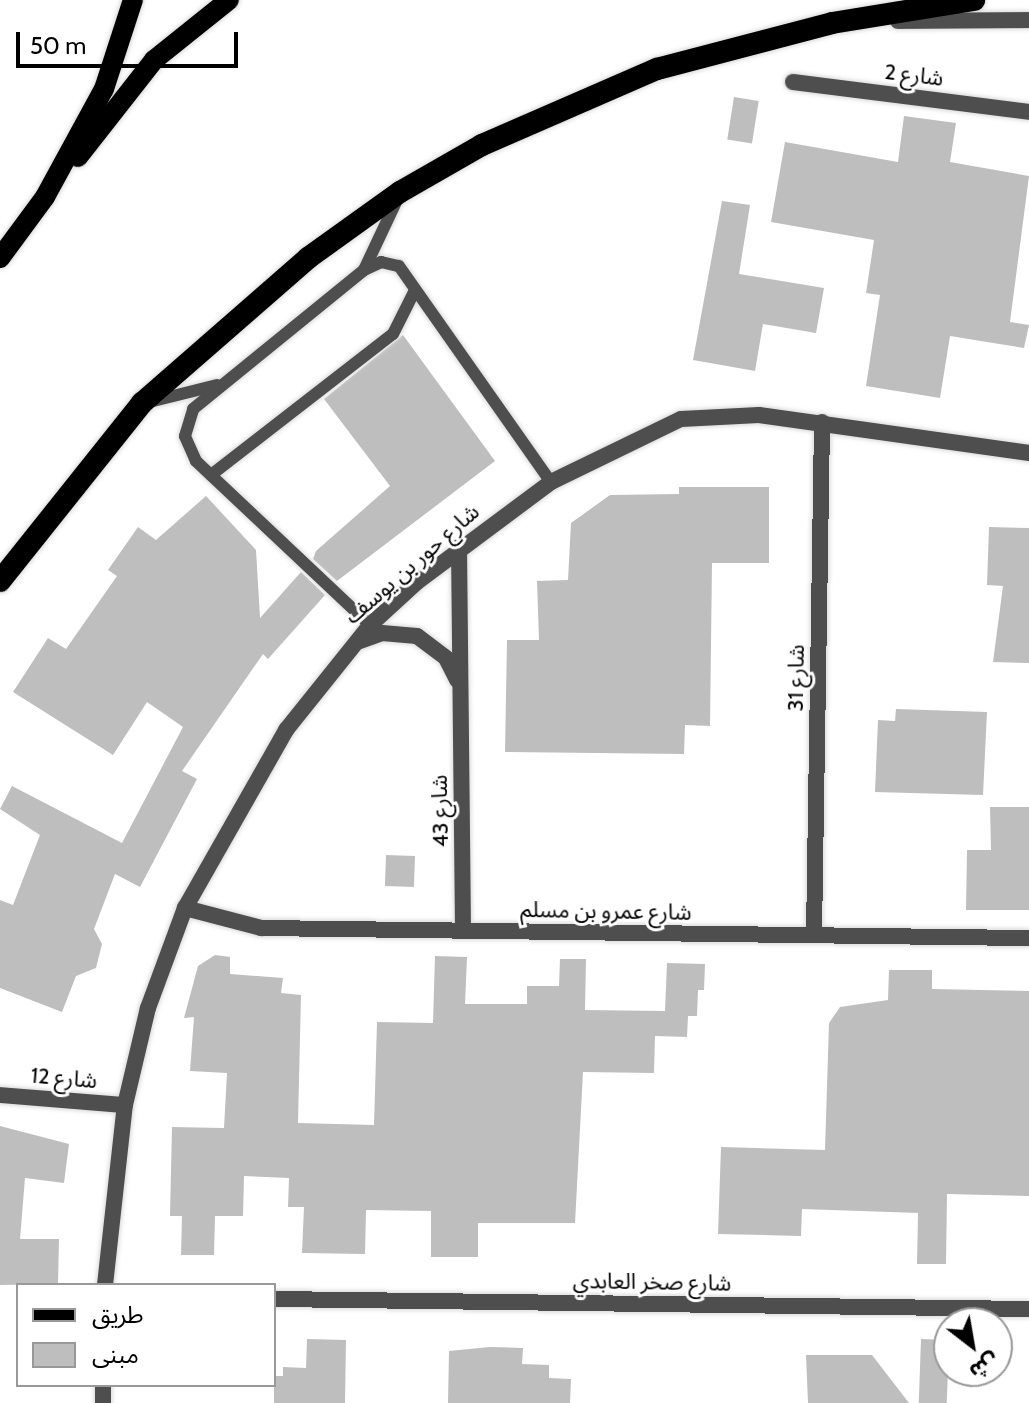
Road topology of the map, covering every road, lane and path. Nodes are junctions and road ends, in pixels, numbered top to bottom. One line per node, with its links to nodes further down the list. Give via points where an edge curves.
1 (133, 0): 9 (main road, via 104,89)
2 (229, 0): 9 (main road, via 154,60)
3 (974, 0): 5 (highway)
4 (1029, 20): 5 (street)
5 (832, 23): 8 (highway, via 657,69 482,145)
6 (793, 82): 7 (street, شارع 2)
7 (1029, 112)
8 (400, 192): 11 (lane); 14 (highway, via 308,258)
9 (45, 197): 10 (main road)
10 (0, 258)
11 (364, 270): 12 (lane, via 391,262); 13 (lane)
12 (414, 292): 17 (lane, via 393,334); 18 (lane)
13 (221, 384): 14 (lane); 17 (lane, via 186,426 191,453)
14 (142, 403): 20 (highway)
15 (822, 422): 16 (street, شارع حور بن يوسف); 18 (street, شارع حور بن يوسف, via 733,413 681,419); 26 (street, شارع 31)
16 (1029, 453)
17 (211, 475): 21 (lane)
18 (551, 482): 19 (street, شارع حور بن يوسف)
19 (459, 547): 21 (street, شارع حور بن يوسف); 23 (street, شارع 43)
20 (0, 581)
21 (370, 625): 22 (street, شارع حور بن يوسف)
22 (349, 649): 23 (street, شارع 43, via 382,633 417,636 446,658); 24 (street, شارع حور بن يوسف, via 258,773)
23 (460, 691): 25 (street, شارع 43)
24 (185, 908): 25 (street, شارع عمرو بن مسلم, via 261,928); 29 (street, شارع حور بن يوسف, via 148,1008)
25 (463, 931): 26 (street, شارع عمرو بن مسلم)
26 (814, 934): 27 (street, شارع عمرو بن مسلم)
27 (1029, 938)
28 (0, 1095): 29 (street, شارع 12)
29 (125, 1105): 30 (street, شارع حور بن يوسف)
30 (105, 1283)
31 (276, 1299): 32 (street, شارع صخر العابدي)
32 (1029, 1309)

